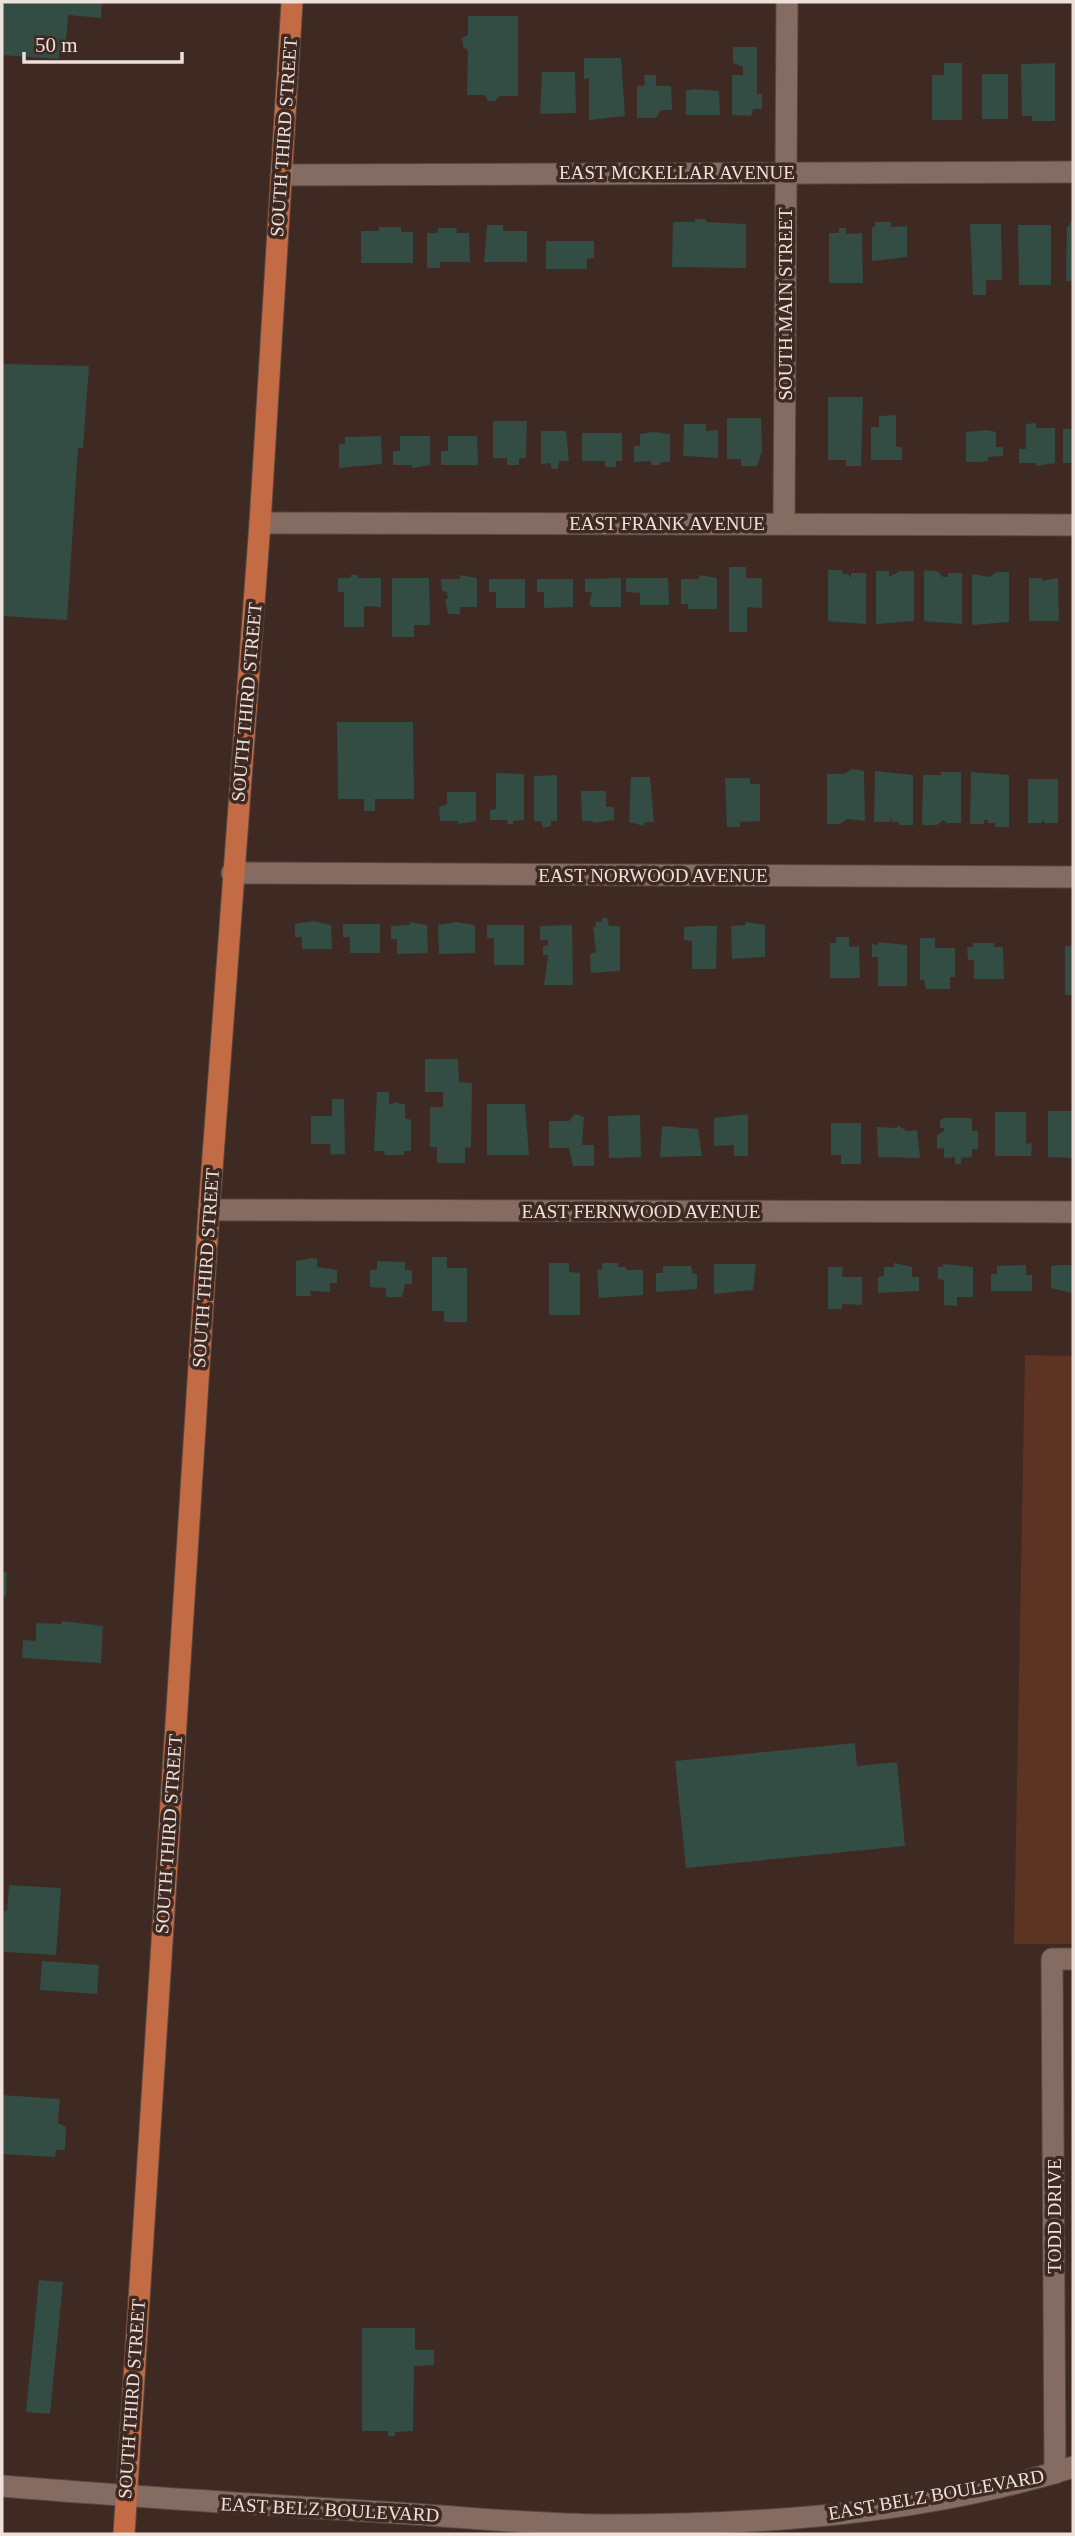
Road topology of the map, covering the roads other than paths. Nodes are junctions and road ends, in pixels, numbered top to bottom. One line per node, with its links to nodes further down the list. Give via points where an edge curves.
1 (292, 2): 5 (main road, SOUTH THIRD STREET)
2 (787, 2): 3 (street, SOUTH MAIN STREET)
3 (786, 171): 4 (street, EAST MCKELLAR AVENUE); 5 (street, EAST MCKELLAR AVENUE); 7 (street, SOUTH MAIN STREET)
4 (1073, 172)
5 (281, 175): 6 (main road, SOUTH THIRD STREET)
6 (260, 523): 7 (street, EAST FRANK AVENUE); 9 (main road, SOUTH THIRD STREET)
7 (785, 523): 8 (street, EAST FRANK AVENUE)
8 (1073, 525)
9 (232, 873): 10 (street, EAST NORWOOD AVENUE); 11 (main road, SOUTH THIRD STREET)
10 (1073, 877)
11 (209, 1210): 12 (street, EAST FERNWOOD AVENUE); 16 (main road, SOUTH THIRD STREET)
12 (1073, 1212)
13 (1063, 1959): 14 (street, TODD DRIVE)
14 (1064, 2470): 16 (street, EAST BELZ BOULEVARD, via 868,2510 739,2522 600,2525)
15 (2, 2486): 16 (street, EAST BELZ BOULEVARD)
16 (125, 2497): 17 (main road, SOUTH THIRD STREET)
17 (124, 2534)

